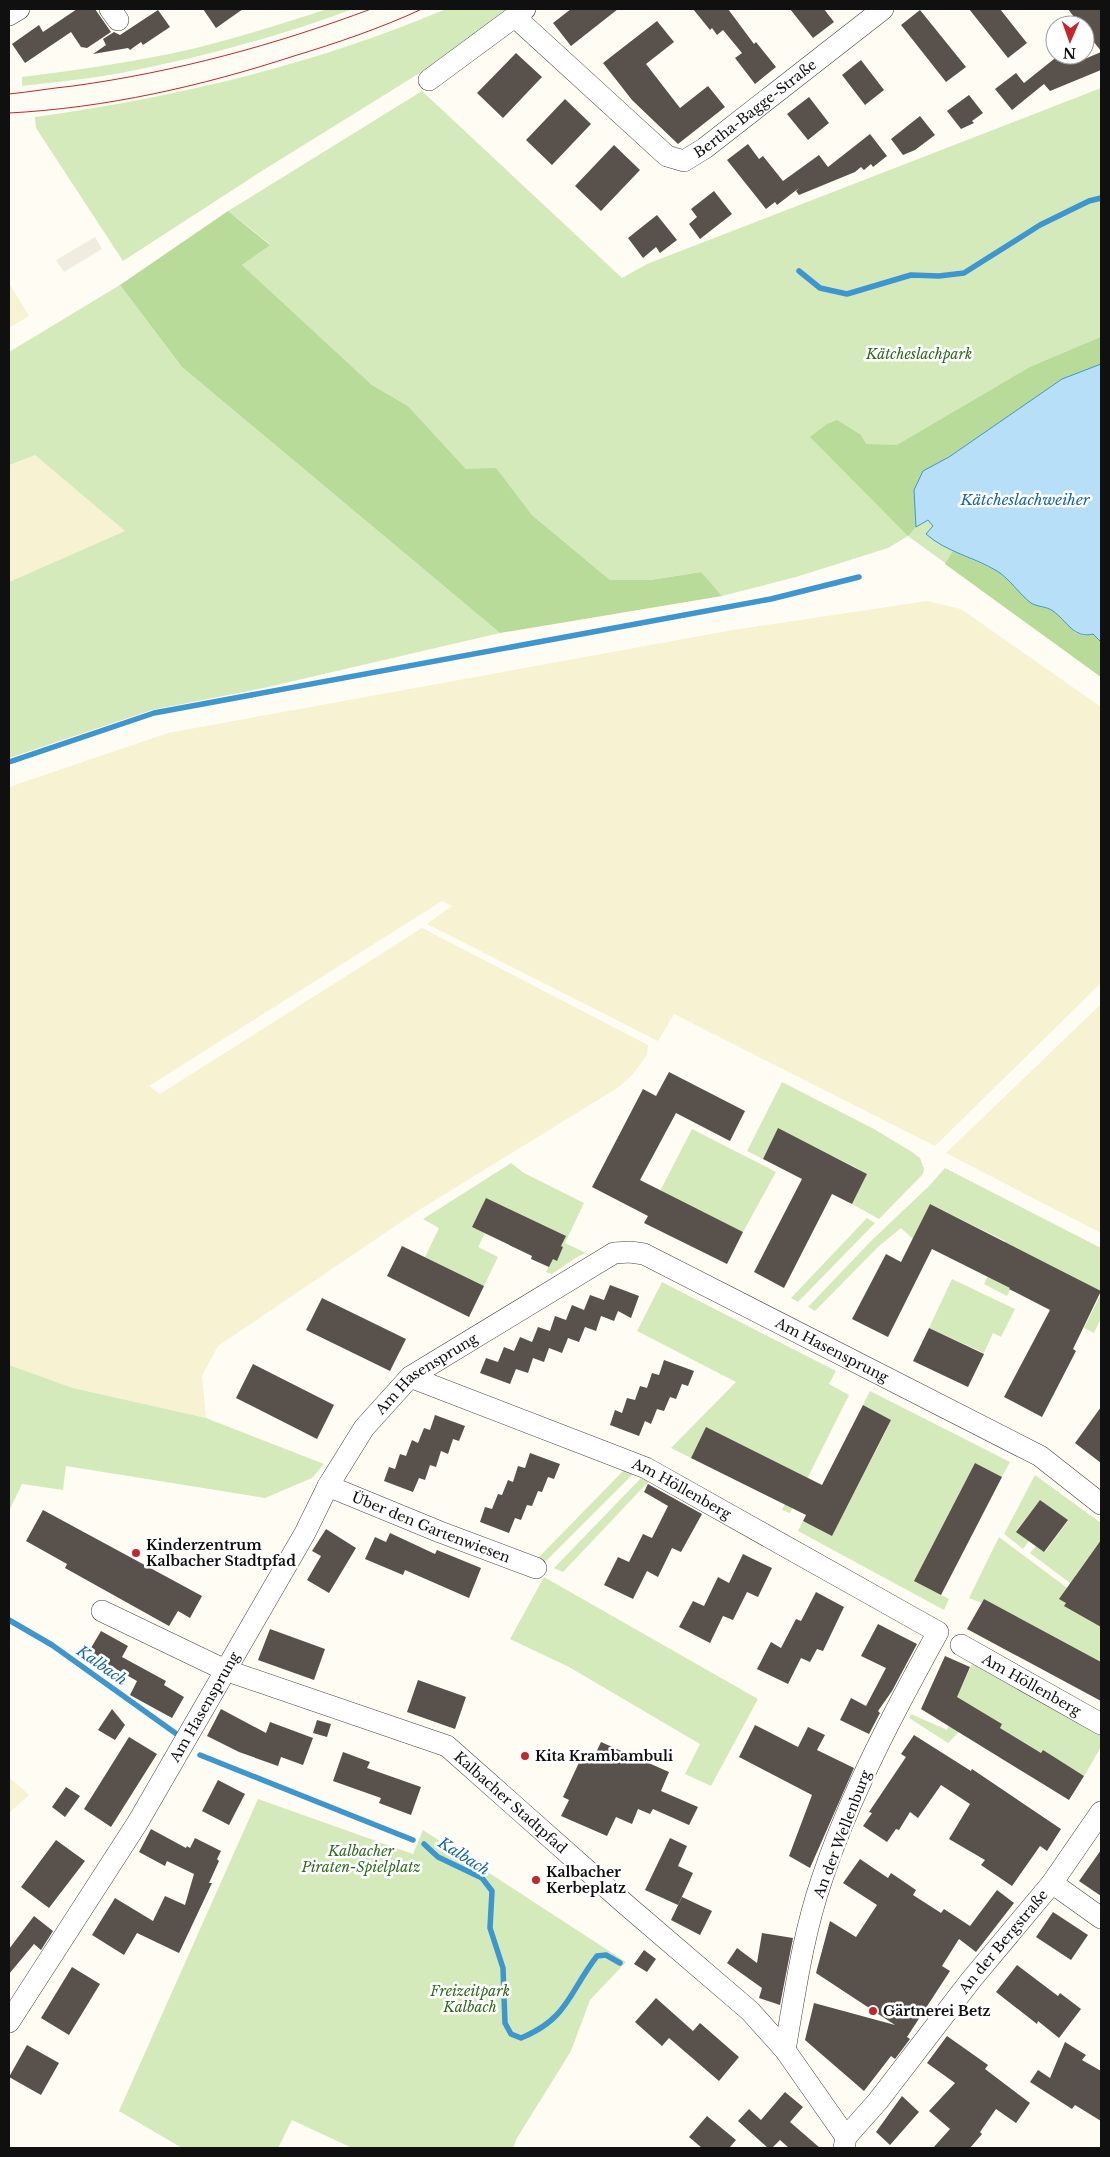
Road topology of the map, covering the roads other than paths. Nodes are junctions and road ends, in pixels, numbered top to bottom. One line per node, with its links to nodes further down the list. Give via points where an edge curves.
1 (19, 9): 4 (street)
2 (883, 9): 3 (street, Bertha-Bagge-Straße, via 713,142 684,161 668,156)
3 (520, 13): 5 (street)
4 (9, 15)
5 (429, 80)
6 (410, 1377): 7 (street, Am Hasensprung, via 364,1428); 8 (street, Am Hasensprung, via 614,1253 644,1254 1040,1456); 11 (street, Am Höllenberg, via 646,1468)
7 (328, 1486): 9 (street, Über den Gartenwiesen); 13 (street, Am Hasensprung, via 305,1534)
8 (1101, 1504)
9 (536, 1568)
10 (102, 1611): 13 (street, Kalbacher Stadtpfad)
11 (938, 1632): 19 (street, An der Wellenburg, via 874,1751 821,1880 806,1938)
12 (961, 1645): 14 (street, Am Höllenberg)
13 (225, 1670): 18 (street, Am Hasensprung, via 138,1822); 19 (street, Kalbacher Stadtpfad, via 447,1746 750,2010)
14 (1101, 1724)
15 (1101, 1812): 16 (street, An der Bergstraße)
16 (1052, 1883): 17 (street); 20 (street, An der Bergstraße, via 971,1980)
17 (1101, 1918)
18 (9, 2022)
19 (785, 2050): 20 (street, Kalbacher Stadtpfad)
20 (845, 2143)

